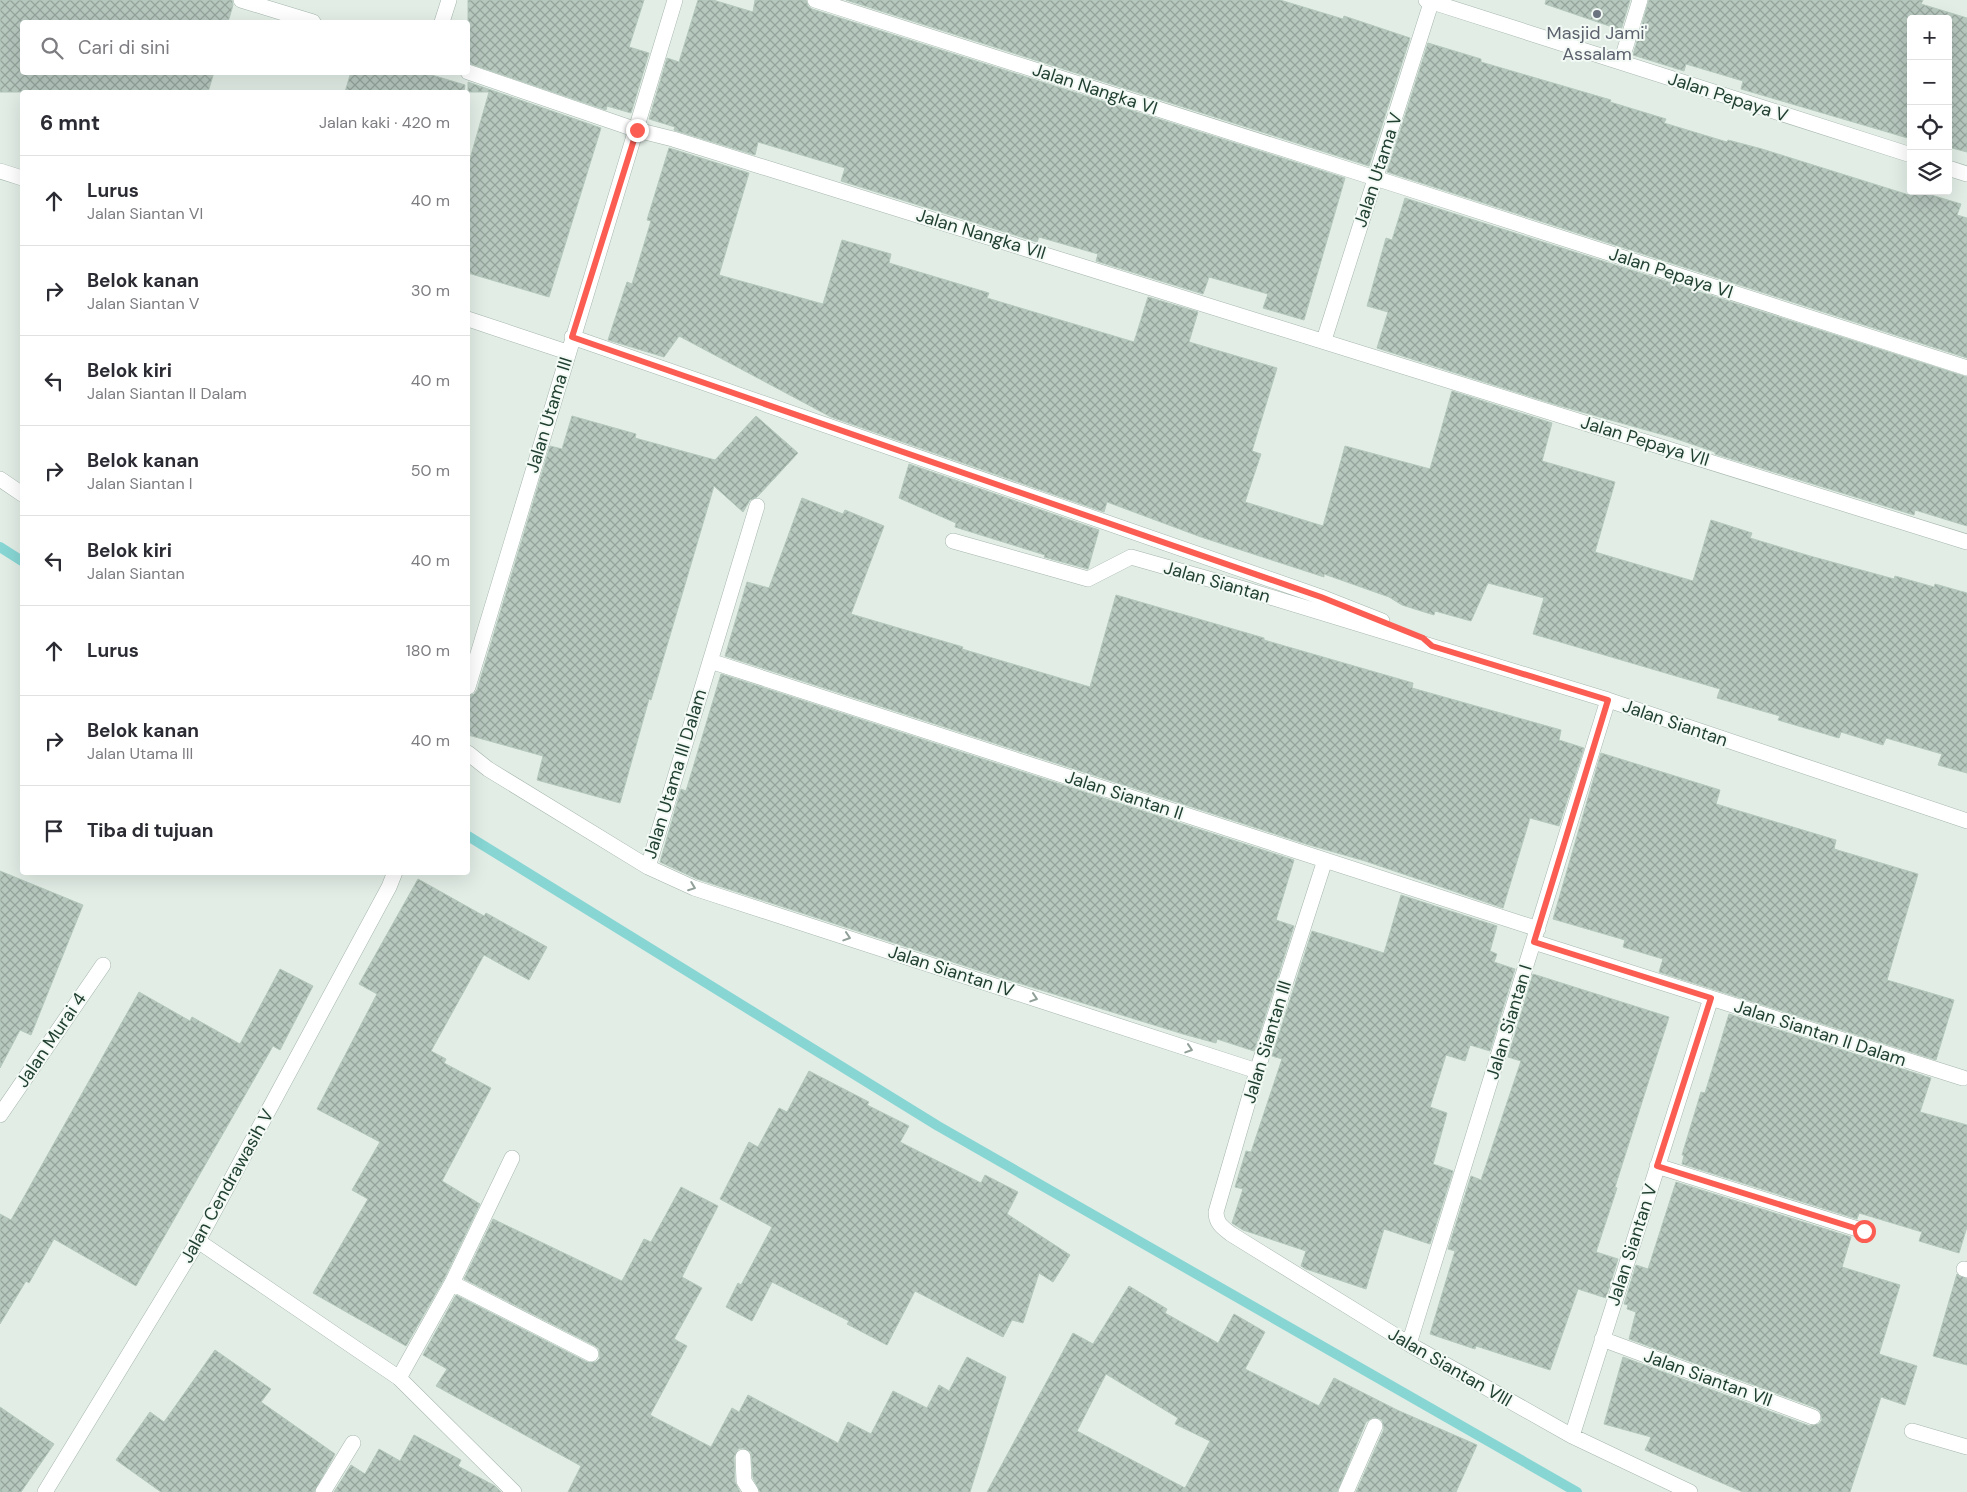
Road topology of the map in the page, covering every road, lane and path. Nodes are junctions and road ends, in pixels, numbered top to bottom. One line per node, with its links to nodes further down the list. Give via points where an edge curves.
1 (241, 0): 7 (street)
2 (449, 0): 8 (street)
3 (675, 0): 11 (street, Jalan Utama III)
4 (815, 0): 17 (street, Jalan Nangka VI)
5 (1640, 0): 9 (street)
6 (1430, 1): 9 (street, Jalan Pepaya V); 17 (street, Jalan Utama V)
7 (307, 20)
8 (443, 20)
9 (1621, 62): 12 (street, Jalan Pepaya V)
10 (470, 73): 11 (street, Jalan Nangka VII)
11 (637, 130): 19 (street, Jalan Nangka VII); 20 (street, Jalan Utama III)
12 (1907, 155)
13 (1952, 169): 15 (street)
14 (0, 171): 16 (street)
15 (1967, 174)
16 (20, 177)
17 (1375, 178): 19 (street, Jalan Utama V); 21 (street, Jalan Pepaya VI)
18 (470, 320): 20 (street)
19 (1324, 340): 26 (street, Jalan Pepaya VII)
20 (570, 344): 27 (street, via 1321,597 1423,638); 29 (street, Jalan Utama III)
21 (1967, 368)
22 (0, 479): 23 (street)
23 (20, 493)
24 (757, 506): 28 (street, Jalan Utama III Dalam)
25 (953, 541): 27 (street, Jalan Siantan, via 1088,579 1131,557)
26 (1967, 542)
27 (1432, 646): 30 (street, Jalan Siantan)
28 (710, 661): 33 (street, Jalan Siantan II); 34 (street, Jalan Utama III Dalam)
29 (470, 680)
30 (1608, 700): 32 (street, Jalan Siantan); 36 (street, Jalan Siantan I)
31 (470, 755): 34 (street, Jalan Utama III Dalam, via 488,769)
32 (1967, 821)
33 (1325, 860): 36 (street, Jalan Siantan II); 39 (street, Jalan Siantan III)
34 (648, 867): 39 (street, Jalan Siantan IV, one-way to 39, via 694,888)
35 (394, 875): 46 (street, Jalan Cendrawasih V)
36 (1536, 936): 38 (street, Jalan Siantan II Dalam); 49 (street, Jalan Siantan I)
37 (103, 965): 41 (street, Jalan Murai 4)
38 (1711, 998): 40 (street, Jalan Siantan II Dalam); 43 (street, Jalan Siantan V)
39 (1257, 1071): 44 (street, Jalan Siantan III, via 1216,1212)
40 (1963, 1078)
41 (0, 1114)
42 (512, 1158): 47 (street)
43 (1657, 1166): 45 (street); 48 (street, Jalan Siantan V)
44 (1220, 1225): 49 (street, Jalan Siantan VIII)
45 (1864, 1231)
46 (198, 1241): 51 (street); 59 (street, Jalan Cendrawasih V)
47 (452, 1283): 50 (street); 51 (street)
48 (1602, 1339): 52 (street, Jalan Siantan VII); 55 (street, Jalan Siantan V)
49 (1408, 1344): 55 (street, Jalan Siantan VIII)
50 (591, 1354)
51 (399, 1378): 61 (street)
52 (1813, 1417)
53 (1375, 1426): 63 (street)
54 (1912, 1431): 57 (street)
55 (1572, 1436): 64 (street, Jalan Siantan VIII)
56 (353, 1443): 60 (street)
57 (1967, 1447)
58 (742, 1457): 62 (street, via 744,1481)
59 (45, 1492)
60 (323, 1492)
61 (514, 1492)
62 (751, 1492)
63 (1346, 1492)
64 (1690, 1492)

